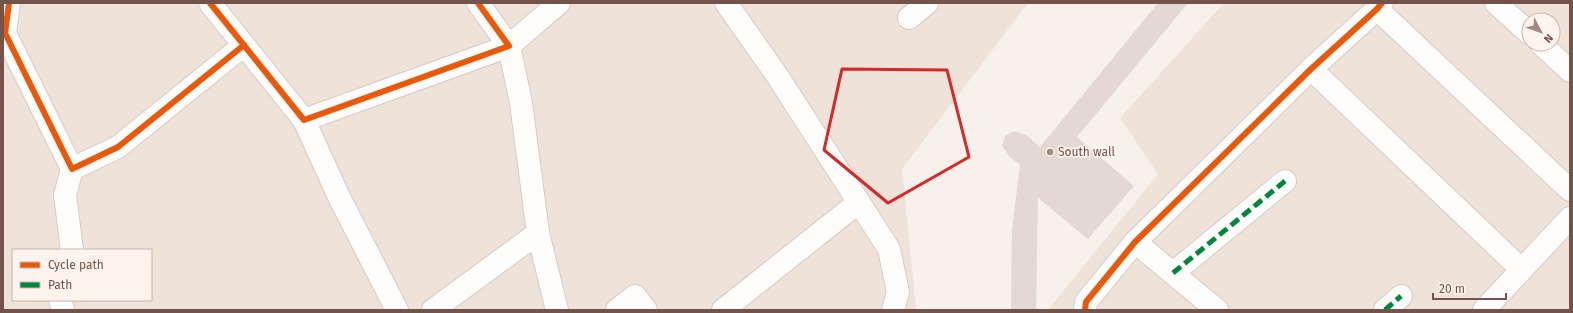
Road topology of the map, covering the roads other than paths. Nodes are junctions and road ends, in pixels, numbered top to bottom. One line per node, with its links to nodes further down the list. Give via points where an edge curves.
1 (8, 3): 11 (street)
2 (210, 3): 12 (street)
3 (478, 3): 13 (street)
4 (559, 3): 13 (street)
5 (726, 3): 21 (street, via 776,74)
6 (927, 3): 9 (street)
7 (1496, 3): 10 (street)
8 (1379, 6): 15 (street); 20 (street)
9 (909, 18)
10 (1521, 26)
11 (4, 33): 18 (street)
12 (244, 45): 17 (street); 18 (street, via 118,147)
13 (509, 46): 17 (street); 23 (street, via 521,103)
14 (1550, 52): 16 (street)
15 (1311, 69): 24 (street); 26 (street)
16 (1570, 70)
17 (304, 120): 29 (street, via 339,197)
18 (72, 169): 25 (street, via 65,195)
19 (1285, 181): 27 (street)
20 (1570, 190)
21 (859, 202): 34 (street); 35 (street, via 889,249 898,292)
22 (1570, 218): 26 (street)
23 (538, 233): 30 (street); 31 (street)
24 (1135, 242): 27 (street); 36 (street, via 1086,302)
25 (72, 249)
26 (1522, 270): 39 (street)
27 (1173, 273): 37 (street)
28 (1401, 296): 38 (street)
29 (397, 310)
30 (433, 310)
31 (557, 310)
32 (617, 310): 33 (street, via 635,296)
33 (646, 310)
34 (723, 310)
35 (893, 310)
36 (1085, 310)
37 (1217, 310)
38 (1385, 310)
39 (1484, 310)

